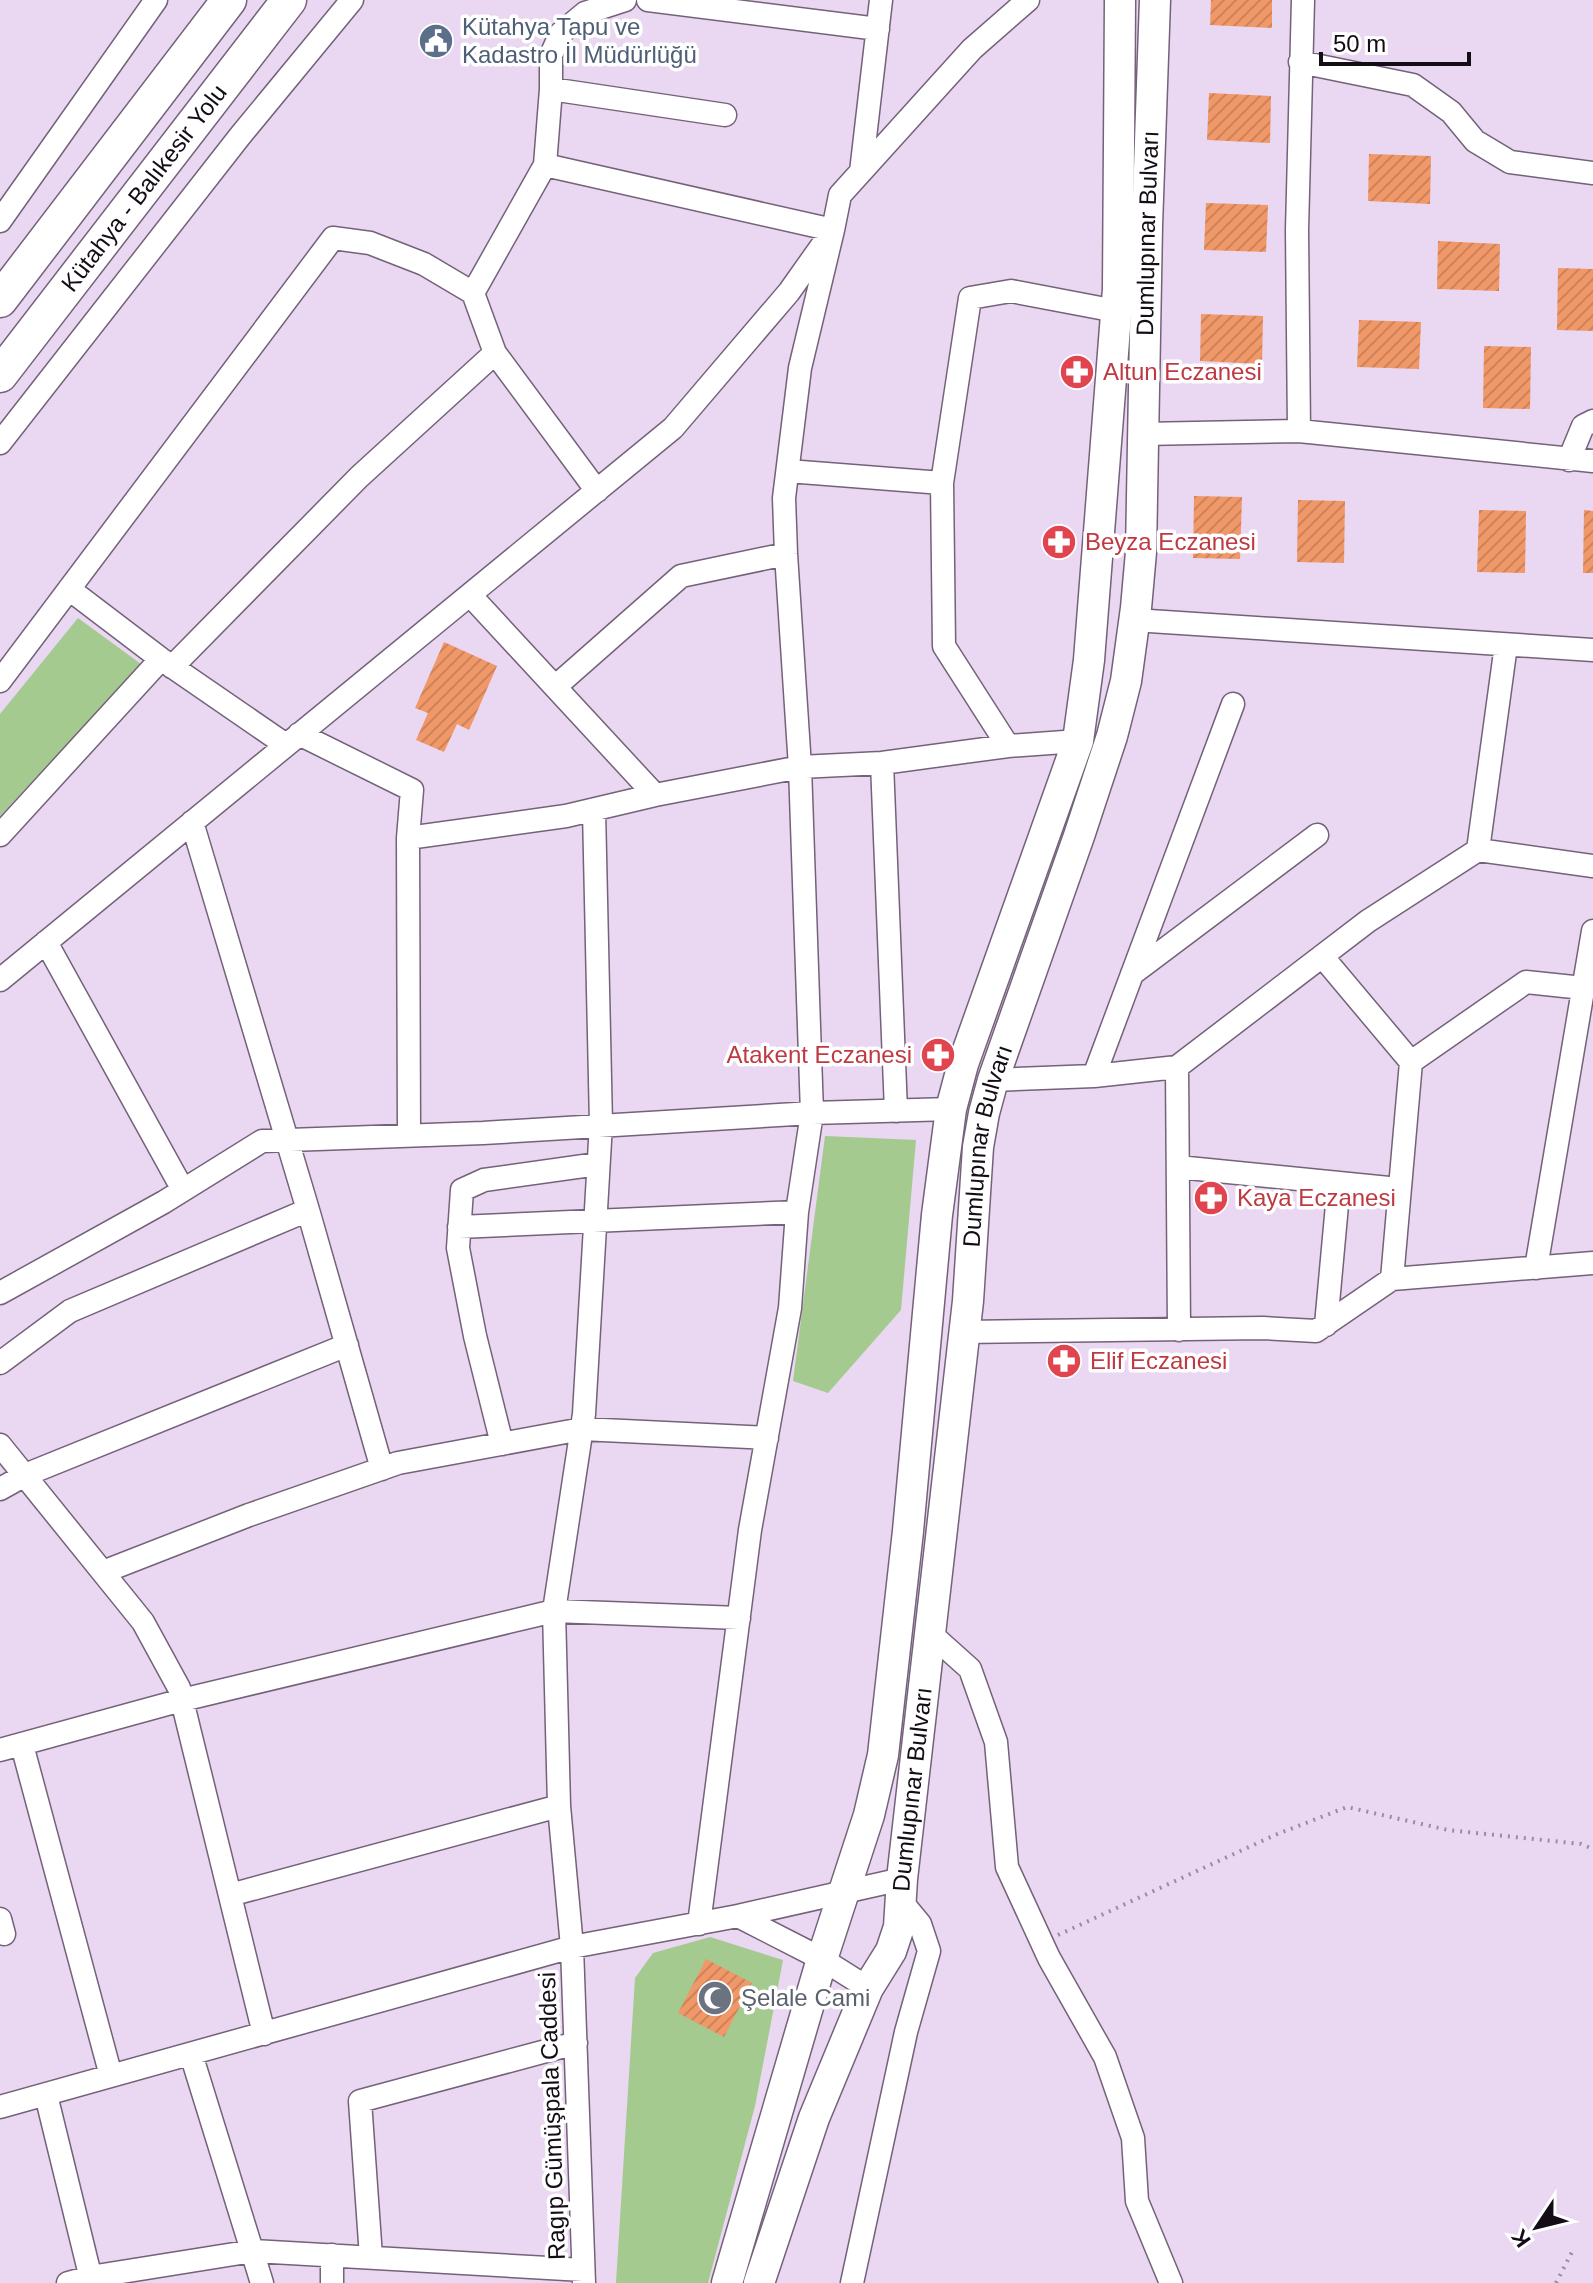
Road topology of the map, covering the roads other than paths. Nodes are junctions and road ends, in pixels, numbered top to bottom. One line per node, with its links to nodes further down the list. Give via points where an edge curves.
1 (156, 0): 20 (street)
2 (229, 0): 23 (highway, Kütahya - Balıkesir Yolu)
3 (289, 0): 26 (highway, Kütahya - Balıkesir Yolu)
4 (352, 0): 30 (street)
5 (625, 0): 15 (street, via 585,13 561,33 551,55)
6 (648, 0): 12 (street)
7 (881, 0): 13 (street)
8 (1028, 0): 18 (street, via 972,49)
9 (1120, 0): 24 (main road, Dumlupınar Bulvarı)
10 (1155, 0): 29 (main road, Dumlupınar Bulvarı)
11 (1303, 0): 14 (street)
12 (749, 6): 13 (street)
13 (878, 29): 18 (street)
14 (1300, 62): 19 (street, via 1413,85 1451,112 1475,141 1510,162); 28 (street)
15 (551, 89): 16 (street); 17 (street)
16 (725, 115)
17 (545, 165): 21 (street); 22 (street)
18 (861, 172): 21 (street, via 840,195)
19 (1593, 173)
20 (0, 221)
21 (833, 230): 33 (street, via 800,368); 35 (street, via 789,292 673,428)
22 (473, 293): 25 (street); 37 (street, via 424,264 370,243 333,238)
23 (0, 300)
24 (1116, 311): 34 (street, via 1011,291 970,298); 47 (main road, Dumlupınar Bulvarı)
25 (495, 353): 35 (street); 42 (street)
26 (0, 375)
27 (1593, 421): 31 (street, via 1583,426)
28 (1299, 431): 29 (street); 31 (street)
29 (1143, 434): 39 (main road, Dumlupınar Bulvarı)
30 (0, 443)
31 (1569, 460): 32 (street)
32 (1593, 461)
33 (788, 471): 34 (street); 36 (street)
34 (942, 483): 48 (street, via 944,646)
35 (597, 491): 38 (street)
36 (786, 554): 44 (street, via 681,576); 50 (street)
37 (69, 589): 42 (street); 43 (street)
38 (470, 595): 44 (street); 46 (street)
39 (1134, 620): 40 (street); 68 (main road, Dumlupınar Bulvarı, via 1112,736)
40 (1506, 645): 41 (street); 57 (street)
41 (1593, 650)
42 (167, 663): 46 (street); 54 (street)
43 (0, 681)
44 (555, 687): 51 (street)
45 (1233, 704): 62 (street)
46 (292, 740): 53 (street); 56 (street, via 412,790)
47 (1078, 741): 48 (street); 69 (main road, Dumlupınar Bulvarı)
48 (1008, 746): 49 (street)
49 (882, 763): 50 (street); 70 (street)
50 (800, 767): 51 (street); 71 (street)
51 (655, 795): 52 (street)
52 (594, 810): 56 (street); 72 (street, Ragıp Gümüşpala Caddesi)
53 (192, 822): 60 (street); 74 (street)
54 (0, 835)
55 (1317, 835): 62 (street)
56 (408, 838): 73 (street)
57 (1478, 850): 58 (street); 61 (street)
58 (1593, 866)
59 (1593, 931): 64 (street)
60 (46, 942): 63 (street); 79 (street)
61 (1322, 956): 65 (street); 66 (street)
62 (1131, 975): 67 (street)
63 (0, 980)
64 (1583, 988): 65 (street, via 1526,982); 85 (street)
65 (1411, 1062): 78 (street)
66 (1177, 1067): 67 (street); 76 (street)
67 (1094, 1076): 68 (street)
68 (993, 1080): 90 (main road, Dumlupınar Bulvarı, via 978,1147)
69 (951, 1109): 70 (street); 108 (main road, Dumlupınar Bulvarı, via 883,1755)
70 (896, 1111): 71 (street)
71 (812, 1113): 72 (street); 81 (street)
72 (601, 1124): 73 (street); 75 (street, Ragıp Gümüşpala Caddesi)
73 (409, 1135): 74 (street)
74 (287, 1139): 79 (street, via 262,1141); 80 (street)
75 (598, 1164): 82 (street, Ragıp Gümüşpala Caddesi); 83 (street, via 484,1180 462,1190)
76 (1178, 1167): 77 (street); 89 (street)
77 (1339, 1183): 78 (street); 88 (street)
78 (1399, 1189): 86 (street)
79 (183, 1190): 87 (street)
80 (308, 1210): 91 (street); 92 (street, via 70,1311)
81 (797, 1212): 82 (street); 94 (street, via 790,1308)
82 (596, 1220): 83 (street); 93 (street, Ragıp Gümüşpala Caddesi)
83 (459, 1227): 95 (street, via 472,1321)
84 (1593, 1263): 85 (street)
85 (1536, 1268): 86 (street)
86 (1392, 1279): 88 (street)
87 (0, 1293)
88 (1326, 1325): 89 (street, via 1316,1331)
89 (1179, 1330): 90 (street)
90 (964, 1332): 103 (main road, Dumlupınar Bulvarı)
91 (347, 1345): 97 (street); 98 (street)
92 (0, 1363)
93 (582, 1429): 94 (street); 95 (street); 101 (street, Ragıp Gümüşpala Caddesi)
94 (767, 1438): 102 (street)
95 (502, 1444): 97 (street)
96 (0, 1445): 98 (street)
97 (382, 1469): 100 (street)
98 (25, 1475): 99 (street); 100 (street)
99 (0, 1489)
100 (103, 1572): 104 (street, via 143,1622)
101 (554, 1611): 102 (street); 104 (street); 106 (street, Ragıp Gümüşpala Caddesi)
102 (739, 1618): 111 (street)
103 (931, 1634): 107 (main road, Dumlupınar Bulvarı); 132 (street, via 970,1669 996,1742 1007,1867 1105,2057 1133,2138 1137,2201)
104 (182, 1700): 105 (street); 109 (street)
105 (11, 1747): 118 (street)
106 (559, 1806): 109 (street); 112 (street, Ragıp Gümüşpala Caddesi)
107 (902, 1890): 108 (street); 114 (main road, Dumlupınar Bulvarı, via 891,1951); 131 (street, via 929,1951 906,2032)
108 (844, 1893): 110 (street); 113 (main road, Dumlupınar Bulvarı)
109 (230, 1895): 115 (street)
110 (738, 1916): 111 (street); 113 (street)
111 (699, 1924): 112 (street)
112 (572, 1947): 115 (street); 116 (street, Ragıp Gümüşpala Caddesi)
113 (822, 1959): 114 (street); 129 (main road, Dumlupınar Bulvarı)
114 (868, 1988): 130 (main road, Dumlupınar Bulvarı, via 814,2118)
115 (264, 2034): 117 (street)
116 (576, 2043): 123 (street, via 360,2101); 124 (street, Ragıp Gümüşpala Caddesi)
117 (191, 2054): 118 (street); 121 (street)
118 (111, 2076): 119 (street)
119 (46, 2095): 120 (street); 125 (street)
120 (0, 2107)
121 (253, 2251): 122 (street); 125 (street); 127 (street)
122 (332, 2255): 123 (street); 128 (street)
123 (371, 2257): 124 (street)
124 (583, 2276)
125 (91, 2280): 126 (street)
126 (68, 2283)
127 (262, 2283)
128 (332, 2283)
129 (727, 2283)
130 (759, 2283)
131 (852, 2283)
132 (1171, 2283)

